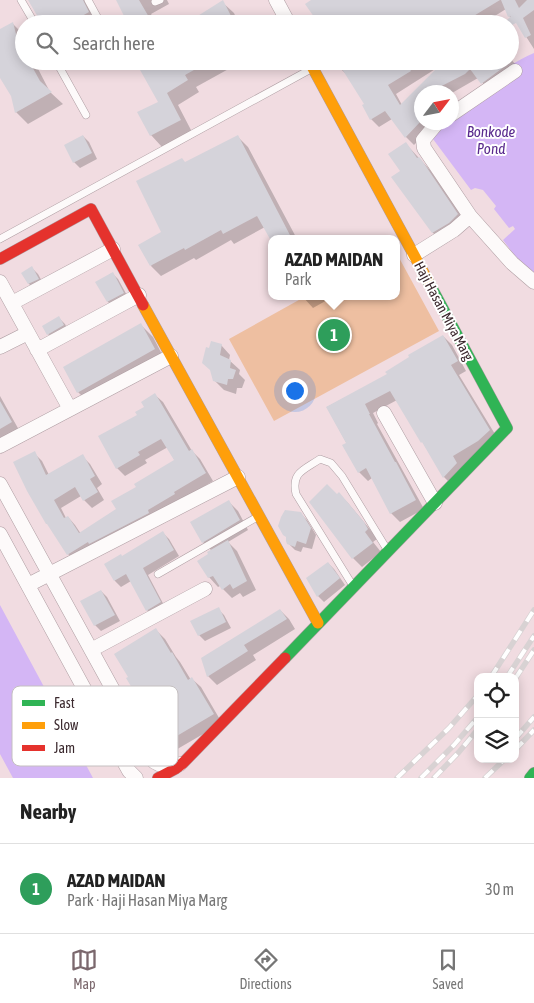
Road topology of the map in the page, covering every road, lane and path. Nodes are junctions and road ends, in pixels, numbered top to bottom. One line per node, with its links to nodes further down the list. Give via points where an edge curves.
1 (21, 0): 4 (lane)
2 (88, 0): 5 (lane)
3 (276, 0): 6 (street)
4 (30, 15)
5 (96, 15)
6 (284, 15)
7 (63, 70): 12 (lane)
8 (302, 70): 15 (lane)
9 (314, 70): 17 (street, Haji Hasan Miya Marg)
10 (515, 71): 11 (street)
11 (459, 109)
12 (86, 115)
13 (431, 130): 14 (street, via 423,140 424,148)
14 (470, 216): 17 (street); 20 (street, via 512,263)
15 (0, 239)
16 (113, 249): 18 (street, via 91,209); 21 (street); 22 (street)
17 (414, 255): 32 (street, Haji Hasan Miya Marg, via 507,428)
18 (0, 259)
19 (0, 282): 22 (street)
20 (534, 282)
21 (138, 295): 25 (street); 26 (street)
22 (12, 304): 23 (street)
23 (28, 333): 24 (street); 25 (street)
24 (0, 347)
25 (37, 350): 27 (street)
26 (171, 356): 27 (street); 30 (street)
27 (70, 410): 29 (street)
28 (384, 414): 32 (street)
29 (0, 446)
30 (238, 477): 33 (street); 36 (street)
31 (0, 484): 36 (street)
32 (435, 503): 35 (street)
33 (259, 516): 37 (lane); 41 (street)
34 (0, 534): 38 (street)
35 (388, 551): 39 (street); 39 (lane, via 331,463 320,459 297,474 296,494)
36 (50, 574): 38 (street); 42 (street)
37 (158, 574)
38 (28, 585): 43 (street)
39 (354, 587): 41 (street)
40 (206, 589): 42 (street)
41 (318, 623): 45 (street)
42 (91, 650): 44 (street)
43 (83, 686)
44 (111, 686)
45 (183, 763): 46 (street); 50 (street)
46 (178, 764)
47 (126, 766): 49 (street)
48 (534, 773): 51 (street)
49 (136, 778)
50 (158, 778)
51 (530, 778)

